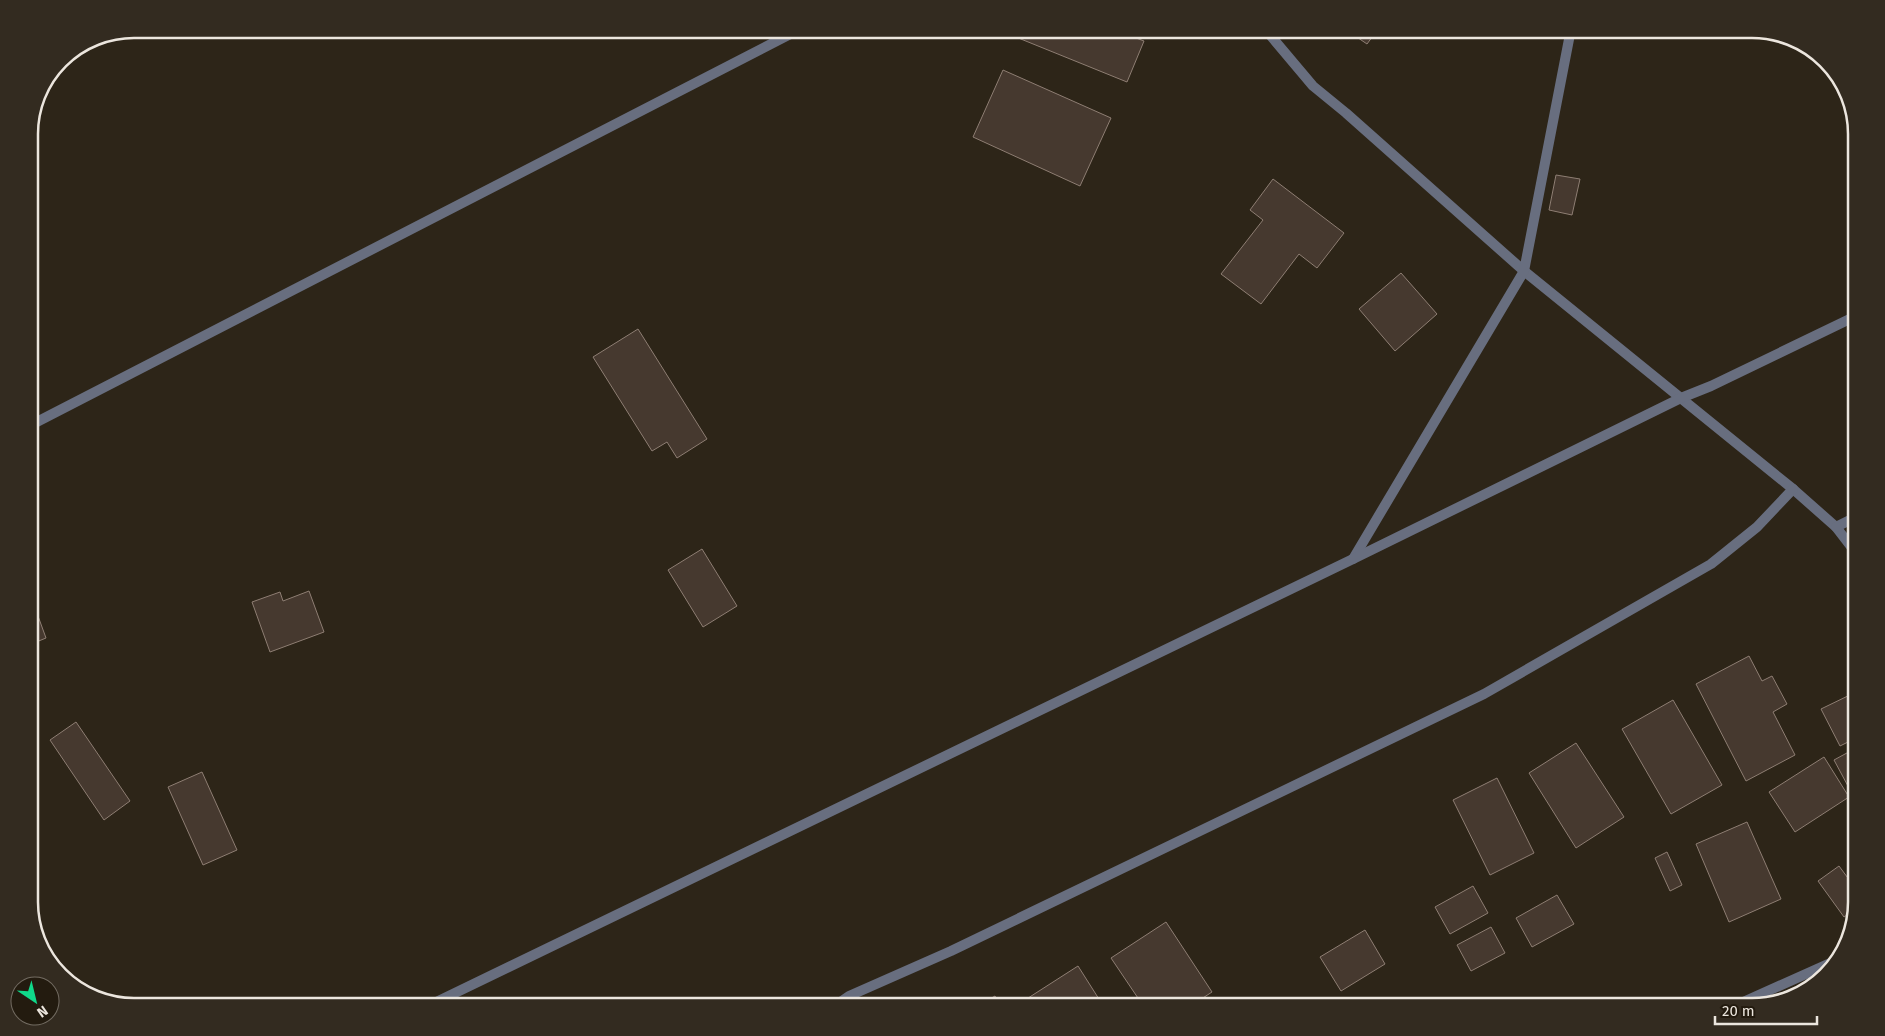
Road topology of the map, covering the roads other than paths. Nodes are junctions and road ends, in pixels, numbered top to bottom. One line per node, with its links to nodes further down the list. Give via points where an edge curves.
1 (783, 38): 7 (street)
2 (1273, 38): 4 (street, via 1313,86)
3 (1569, 38): 4 (street)
4 (1524, 271): 6 (street); 12 (street)
5 (1847, 320): 6 (street)
6 (1681, 398): 8 (street); 12 (street)
7 (38, 421)
8 (1793, 489): 10 (street); 15 (street, via 1757,527 1711,564 1484,694 951,951)
9 (1848, 521): 10 (street)
10 (1836, 527): 11 (street)
11 (1848, 542)
12 (1353, 559): 14 (street)
13 (1823, 966): 16 (street)
14 (445, 998)
15 (846, 998)
16 (1752, 998)

